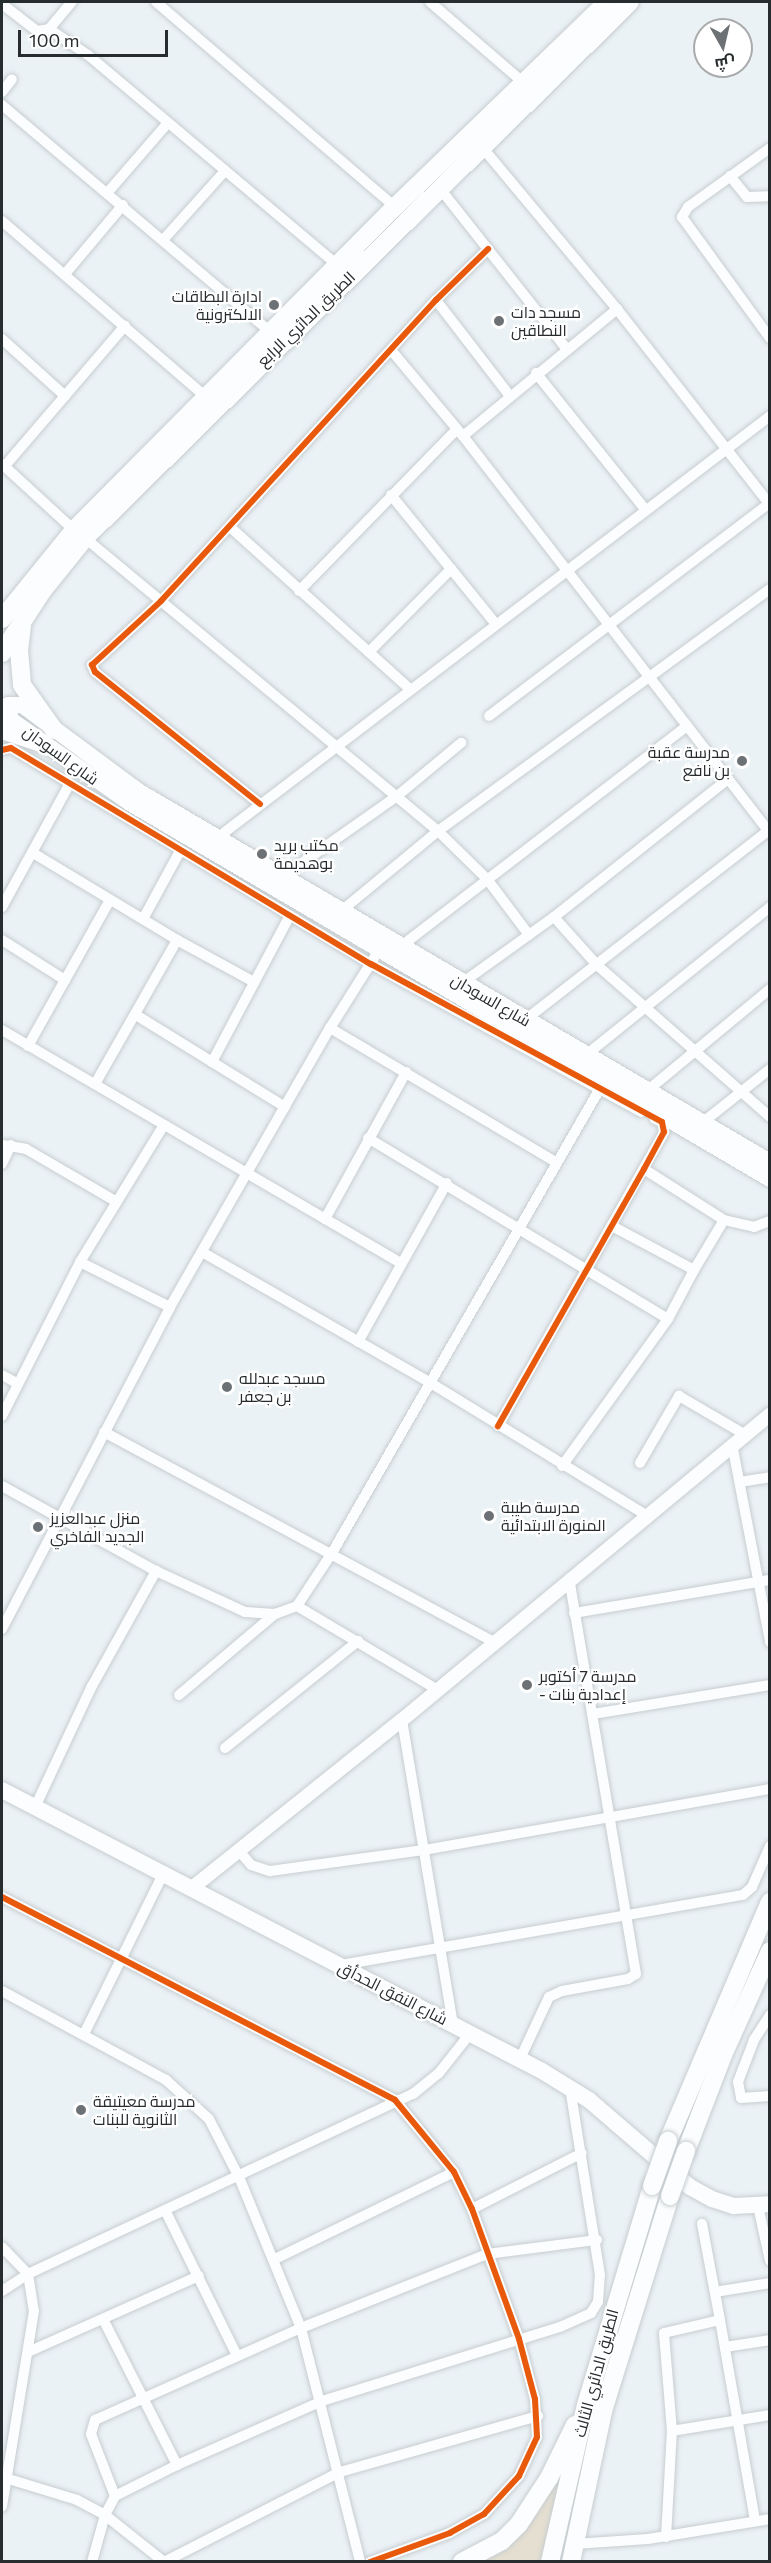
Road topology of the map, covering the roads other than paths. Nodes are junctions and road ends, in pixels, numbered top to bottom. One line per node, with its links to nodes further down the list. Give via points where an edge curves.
1 (72, 2): 7 (street)
2 (156, 2): 21 (street)
3 (430, 2): 9 (street)
4 (607, 2): 9 (main road, الطريق الدائري الرابع)
5 (630, 2): 13 (main road, الطريق الدائري الرابع)
6 (2, 4): 7 (street, via 30,29)
7 (49, 29): 12 (street, via 88,55)
8 (12, 79): 10 (street)
9 (524, 83): 17 (main road, الطريق الدائري الرابع)
10 (2, 92)
11 (2, 105): 18 (street)
12 (167, 124): 15 (street); 18 (street)
13 (482, 147): 17 (main road, الطريق الدائري الرابع); 28 (street)
14 (770, 148): 16 (street)
15 (225, 171): 23 (street); 25 (street)
16 (730, 176): 19 (street, via 747,197); 31 (street, via 688,207 682,217)
17 (434, 182): 21 (main road, الطريق الدائري الرابع); 24 (street); 47 (main road, الطريق الدائري الرابع)
18 (108, 192): 20 (street)
19 (770, 196)
20 (123, 205): 23 (street); 26 (street)
21 (395, 207): 25 (main road, الطريق الدائري الرابع)
22 (2, 221): 26 (street)
23 (164, 240): 30 (street)
24 (488, 249): 27 (street); 33 (street)
25 (338, 266): 30 (main road, الطريق الدائري الرابع)
26 (65, 274): 29 (street)
27 (436, 300): 34 (street); 38 (street)
28 (617, 309): 33 (street); 41 (street)
29 (125, 326): 36 (street); 37 (street)
30 (271, 332): 37 (main road, الطريق الدائري الرابع)
31 (770, 338)
32 (2, 339): 36 (street)
33 (566, 348): 35 (street)
34 (392, 350): 40 (street); 46 (street)
35 (536, 373): 38 (street); 45 (street)
36 (64, 396): 42 (street)
37 (206, 396): 47 (main road, الطريق الدائري الرابع)
38 (510, 396): 40 (street)
39 (770, 416): 41 (street)
40 (460, 432): 43 (street); 49 (street)
41 (726, 449): 44 (street); 45 (street)
42 (3, 465): 47 (street)
43 (391, 495): 48 (street); 51 (street)
44 (769, 505): 56 (street)
45 (645, 509): 49 (street)
46 (230, 527): 51 (street); 52 (street)
47 (79, 534): 52 (street); 53 (main road, الطريق الدائري الرابع); 54 (main road, الطريق الدائري الرابع)
48 (451, 569): 55 (street); 57 (street)
49 (566, 571): 55 (street); 56 (street)
50 (770, 589): 59 (street)
51 (299, 591): 57 (street)
52 (160, 601): 66 (street); 71 (street, via 92,668)
53 (24, 618): 58 (main road, الطريق الدائري الرابع); 64 (main road, via 19,650 22,685)
54 (2, 619)
55 (496, 624): 60 (street)
56 (609, 627): 59 (street); 61 (street)
57 (369, 652): 60 (street)
58 (2, 653)
59 (647, 679): 62 (street); 72 (street)
60 (410, 690): 66 (street)
61 (489, 716)
62 (687, 727): 68 (street); 78 (street)
63 (2, 730): 64 (main road)
64 (49, 737): 74 (main road, شارع السودان); 89 (main road, شارع السودان, via 130,803)
65 (461, 743): 70 (street)
66 (337, 747): 70 (street); 71 (street)
67 (2, 750): 69 (street, via 10,748)
68 (728, 780): 73 (street); 84 (street)
69 (69, 785): 75 (street); 76 (street)
70 (396, 797): 72 (street); 77 (street)
71 (260, 804): 74 (street)
72 (438, 831): 78 (street); 82 (street)
73 (769, 832): 90 (street)
74 (217, 838): 77 (main road, شارع السودان)
75 (180, 851): 83 (street); 85 (street)
76 (33, 852): 79 (street); 80 (street)
77 (282, 877): 82 (main road, شارع السودان)
78 (487, 879): 86 (street); 89 (street)
79 (110, 900): 85 (street); 91 (street)
80 (2, 907)
81 (770, 907): 95 (street)
82 (340, 912): 89 (main road, شارع السودان)
83 (290, 915): 89 (street); 92 (street)
84 (554, 917): 86 (street); 90 (street)
85 (143, 919): 88 (street)
86 (529, 935): 93 (street)
87 (2, 940): 91 (street)
88 (177, 940): 92 (street); 96 (street)
89 (384, 951): 93 (main road, شارع السودان); 98 (street); 107 (main road, شارع السودان)
90 (597, 964): 95 (street); 97 (street)
91 (64, 980): 100 (street)
92 (254, 982): 103 (street)
93 (462, 983): 97 (main road, شارع السودان)
94 (770, 989): 101 (street)
95 (643, 1007): 101 (street); 102 (street)
96 (136, 1015): 103 (street); 106 (street)
97 (525, 1020): 102 (main road, شارع السودان)
98 (330, 1028): 105 (street); 110 (street)
99 (2, 1030): 100 (street)
100 (28, 1046): 106 (street)
101 (693, 1049): 108 (street); 109 (street)
102 (586, 1055): 108 (main road, شارع السودان)
103 (212, 1062): 110 (street)
104 (770, 1069): 109 (street)
105 (406, 1072): 114 (street); 116 (street)
106 (95, 1084): 113 (street)
107 (601, 1086): 116 (street); 119 (street, via 662,1122 664,1132); 121 (main road, شارع السودان)
108 (647, 1091): 112 (main road, شارع السودان)
109 (741, 1091): 111 (street); 112 (street)
110 (285, 1107): 120 (street)
111 (770, 1118)
112 (702, 1123): 117 (main road, شارع السودان)
113 (164, 1125): 120 (street); 123 (street)
114 (368, 1138): 122 (street); 124 (street)
115 (6, 1145): 118 (street); 123 (street, via 26,1149)
116 (556, 1162): 127 (street)
117 (770, 1162)
118 (2, 1164)
119 (644, 1169): 125 (street); 128 (street)
120 (246, 1173): 124 (street); 129 (street)
121 (770, 1179)
122 (447, 1183): 127 (street); 131 (street)
123 (117, 1202): 130 (street)
124 (325, 1219): 131 (street)
125 (724, 1220): 126 (street, via 754,1227); 132 (street)
126 (770, 1221)
127 (518, 1226): 133 (street); 138 (street)
128 (612, 1226): 132 (street); 133 (street)
129 (202, 1252): 134 (street); 136 (street)
130 (80, 1262): 134 (street); 139 (street)
131 (400, 1263): 136 (street)
132 (694, 1270): 135 (street)
133 (587, 1271): 135 (street); 142 (street)
134 (170, 1307): 143 (street)
135 (668, 1318): 147 (street)
136 (358, 1342): 138 (street)
137 (2, 1375): 139 (street)
138 (429, 1382): 142 (street); 153 (street)
139 (18, 1384): 141 (street)
140 (770, 1414): 144 (street)
141 (2, 1416)
142 (498, 1426): 147 (street)
143 (104, 1432): 152 (street); 153 (street)
144 (744, 1434): 145 (street); 146 (street, via 679,1396)
145 (732, 1444): 149 (street); 151 (street)
146 (640, 1463)
147 (562, 1466): 151 (street)
148 (770, 1477): 149 (street)
149 (740, 1482): 156 (street)
150 (2, 1486): 152 (street)
151 (644, 1514): 155 (street)
152 (57, 1517): 154 (street); 160 (street)
153 (332, 1552): 157 (street); 162 (street)
154 (156, 1571): 159 (street, via 245,1612); 172 (street, via 93,1686)
155 (569, 1579): 158 (street); 162 (street)
156 (764, 1581): 158 (street); 163 (street)
157 (297, 1606): 159 (street); 161 (street)
158 (574, 1613): 167 (street)
159 (275, 1614): 166 (street)
160 (2, 1629)
161 (357, 1641): 165 (street); 169 (street)
162 (492, 1641): 165 (street)
163 (770, 1642)
164 (770, 1685): 167 (street)
165 (438, 1690): 168 (street)
166 (179, 1695)
167 (593, 1714): 173 (street)
168 (402, 1720): 175 (street); 176 (street)
169 (225, 1748)
170 (770, 1789): 173 (street)
171 (2, 1790): 172 (main road, شارع النفق الحدأق)
172 (35, 1808): 177 (main road, شارع النفق الحدأق)
173 (609, 1816): 175 (street); 181 (street)
174 (770, 1846): 181 (street, via 752,1887 743,1895)
175 (424, 1850): 176 (street, via 270,1872 251,1865); 182 (street)
176 (239, 1851): 178 (street)
177 (163, 1874): 178 (main road, شارع النفق الحدأق); 184 (street)
178 (192, 1888): 185 (main road, شارع النفق الحدأق)
179 (2, 1897): 184 (street)
180 (770, 1902): 222 (main road, الطريق الدائري الثالث, bridge, via 668,2141)
181 (627, 1916): 182 (street); 191 (street, via 636,1974 549,1997)
182 (441, 1948): 185 (street); 188 (street)
183 (770, 1952): 236 (main road, الطريق الدائري الثالث, bridge, via 723,2055 670,2196 603,2411)
184 (119, 1958): 189 (street); 194 (street)
185 (339, 1966): 188 (main road, شارع النفق الحدأق)
186 (2, 1991): 189 (street)
187 (770, 2015): 193 (street, via 754,2040 738,2082 741,2098)
188 (453, 2024): 190 (main road, شارع النفق الحدأق)
189 (84, 2034): 197 (street, via 166,2080 190,2099 209,2119)
190 (469, 2035): 191 (main road, شارع النفق الحدأق); 194 (street, via 428,2083)
191 (519, 2061): 192 (main road, شارع النفق الحدأق)
192 (570, 2088): 195 (street); 198 (main road, شارع النفق الحدأق, via 690,2187 726,2205)
193 (770, 2096)
194 (395, 2100): 196 (street); 197 (street)
195 (582, 2153): 199 (street); 202 (street)
196 (454, 2172): 199 (street); 205 (street)
197 (239, 2177): 200 (street); 205 (street)
198 (764, 2205): 206 (street)
199 (472, 2209): 204 (street)
200 (165, 2210): 207 (street); 208 (street)
201 (702, 2224): 211 (street)
202 (597, 2240): 204 (street); 215 (street, via 600,2290 595,2309 576,2321)
203 (2, 2247): 207 (street)
204 (488, 2254): 214 (street); 215 (street)
205 (274, 2259): 214 (street)
206 (770, 2261)
207 (28, 2274): 210 (street); 218 (street, via 34,2311)
208 (199, 2277): 212 (street); 219 (street)
209 (770, 2283): 211 (street)
210 (2, 2291)
211 (715, 2292): 213 (street)
212 (103, 2319): 218 (street); 220 (street)
213 (720, 2320): 217 (street); 226 (street, via 664,2333)
214 (302, 2328): 219 (street); 221 (street)
215 (519, 2339): 221 (street); 224 (street)
216 (770, 2340): 217 (street)
217 (725, 2347): 225 (street)
218 (28, 2352): 229 (street)
219 (237, 2356): 220 (street)
220 (142, 2398): 227 (street); 230 (street, via 94,2420 90,2426)
221 (322, 2401): 227 (street); 228 (street)
222 (586, 2405): 241 (main road, via 549,2478 519,2524 502,2541); 242 (main road, الطريق الدائري الثالث)
223 (770, 2415): 225 (street)
224 (538, 2416): 228 (street); 240 (street, via 531,2456 493,2507 450,2533)
225 (738, 2420): 226 (street); 234 (street)
226 (672, 2431): 235 (street)
227 (177, 2465): 230 (street)
228 (340, 2472): 238 (street); 239 (street)
229 (4, 2478): 231 (street); 232 (street, via 77,2500)
230 (115, 2496): 232 (street)
231 (2, 2506)
232 (105, 2515): 237 (street); 238 (street)
233 (770, 2519): 234 (street)
234 (755, 2521): 235 (street)
235 (666, 2537): 236 (street)
236 (573, 2553)
237 (92, 2562)
238 (164, 2562)
239 (360, 2562)
240 (370, 2562)
241 (462, 2562)
242 (549, 2562)

